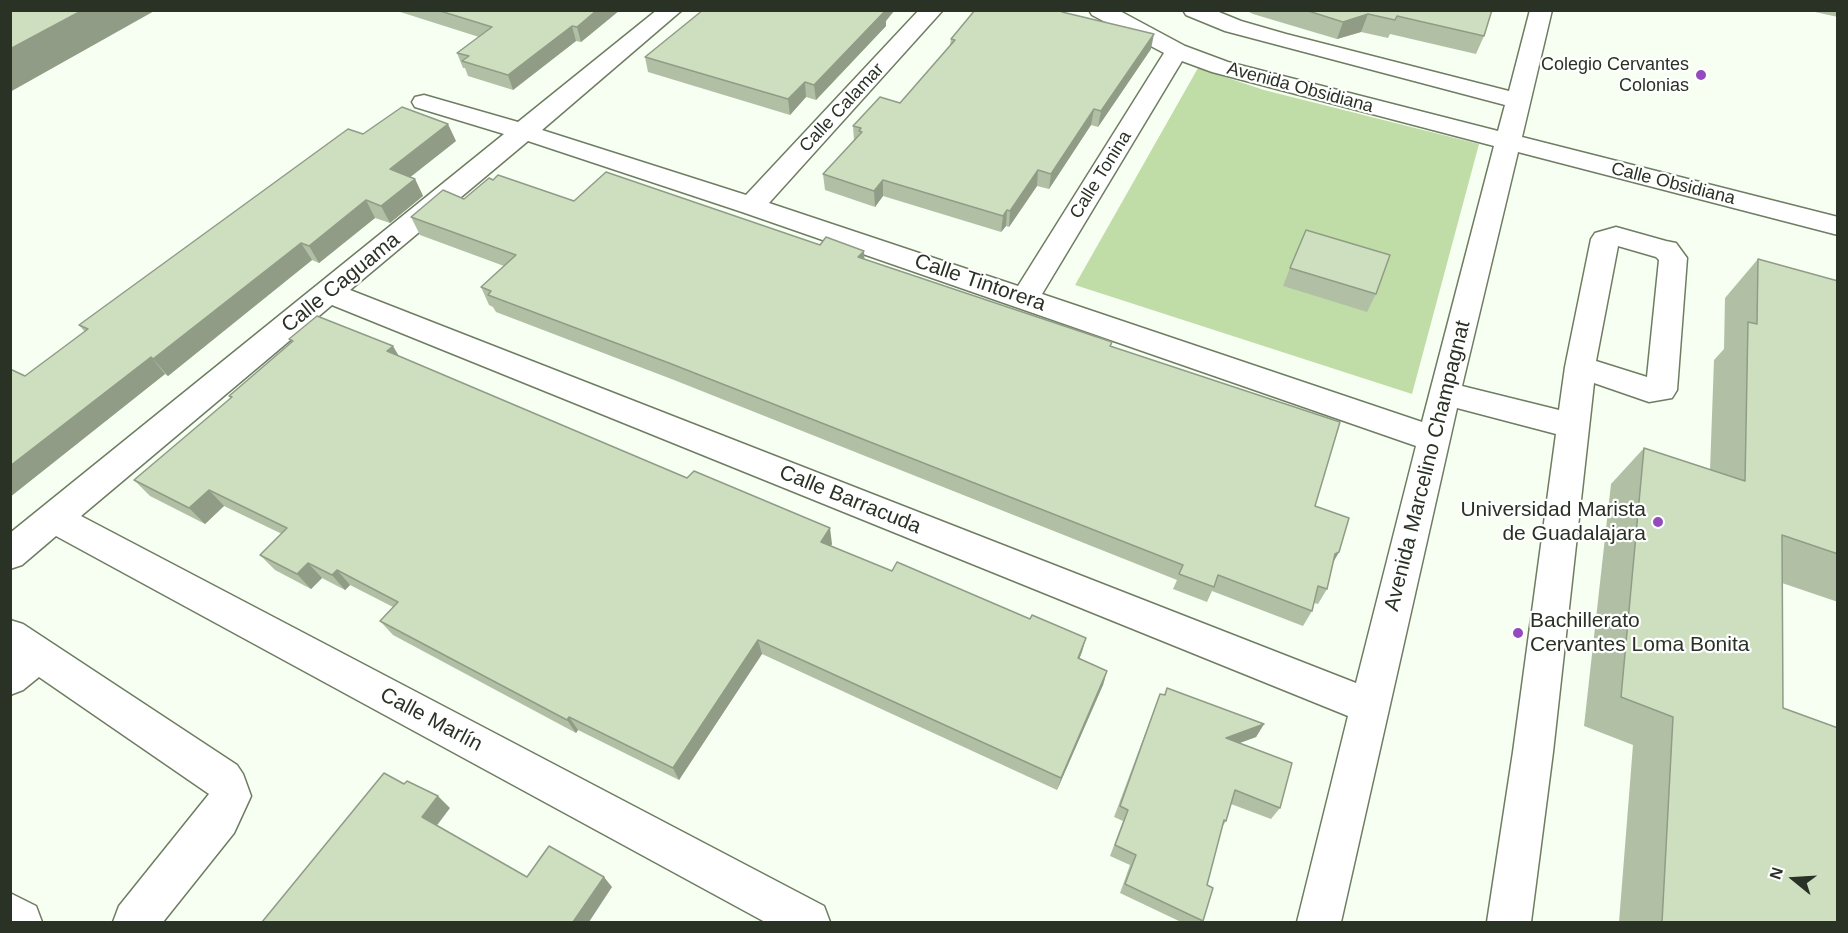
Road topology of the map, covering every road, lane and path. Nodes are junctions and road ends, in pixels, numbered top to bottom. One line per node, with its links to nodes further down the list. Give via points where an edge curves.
1 (672, 10): 9 (street, Calle Caguama)
2 (932, 10): 11 (street, Calle Calamar)
3 (1100, 10): 6 (street, Avenida Obsidiana)
4 (1194, 10): 7 (street, Avenida Obsidiana, via 1278,39)
5 (1541, 10): 7 (street, Avenida Marcelino Champagnat)
6 (1178, 51): 10 (street, Avenida Obsidiana, via 1220,67); 14 (street, Calle Tonina)
7 (1519, 101): 10 (street, Avenida Marcelino Champagnat)
8 (424, 102): 9 (street, Calle Tintorera)
9 (524, 132): 11 (street, Calle Tintorera); 13 (street, Calle Caguama)
10 (1509, 143): 12 (street, Calle Obsidiana); 16 (street, Avenida Marcelino Champagnat)
11 (751, 206): 14 (street, Calle Tintorera)
12 (1838, 226)
13 (330, 292): 19 (street, Calle Caguama); 22 (street, Calle Barracuda)
14 (1025, 298): 18 (street, Calle Tintorera)
15 (1580, 367): 15 (street, via 1605,239 1616,236 1666,250 1673,258 1661,390 1648,390); 17 (street)
16 (1445, 393): 17 (street); 18 (street, Avenida Marcelino Champagnat)
17 (1572, 426): 28 (street)
18 (1434, 439): 22 (street, Avenida Marcelino Champagnat)
19 (54, 518): 20 (street, Calle Caguama); 26 (street, Calle Marlín)
20 (10, 554)
21 (19, 656): 25 (street, via 223,779 229,788 231,796 219,818)
22 (1371, 707): 27 (street, Avenida Marcelino Champagnat)
23 (10, 915): 24 (street)
24 (20, 922)
25 (135, 922)
26 (808, 922)
27 (1319, 922)
28 (1509, 922)

